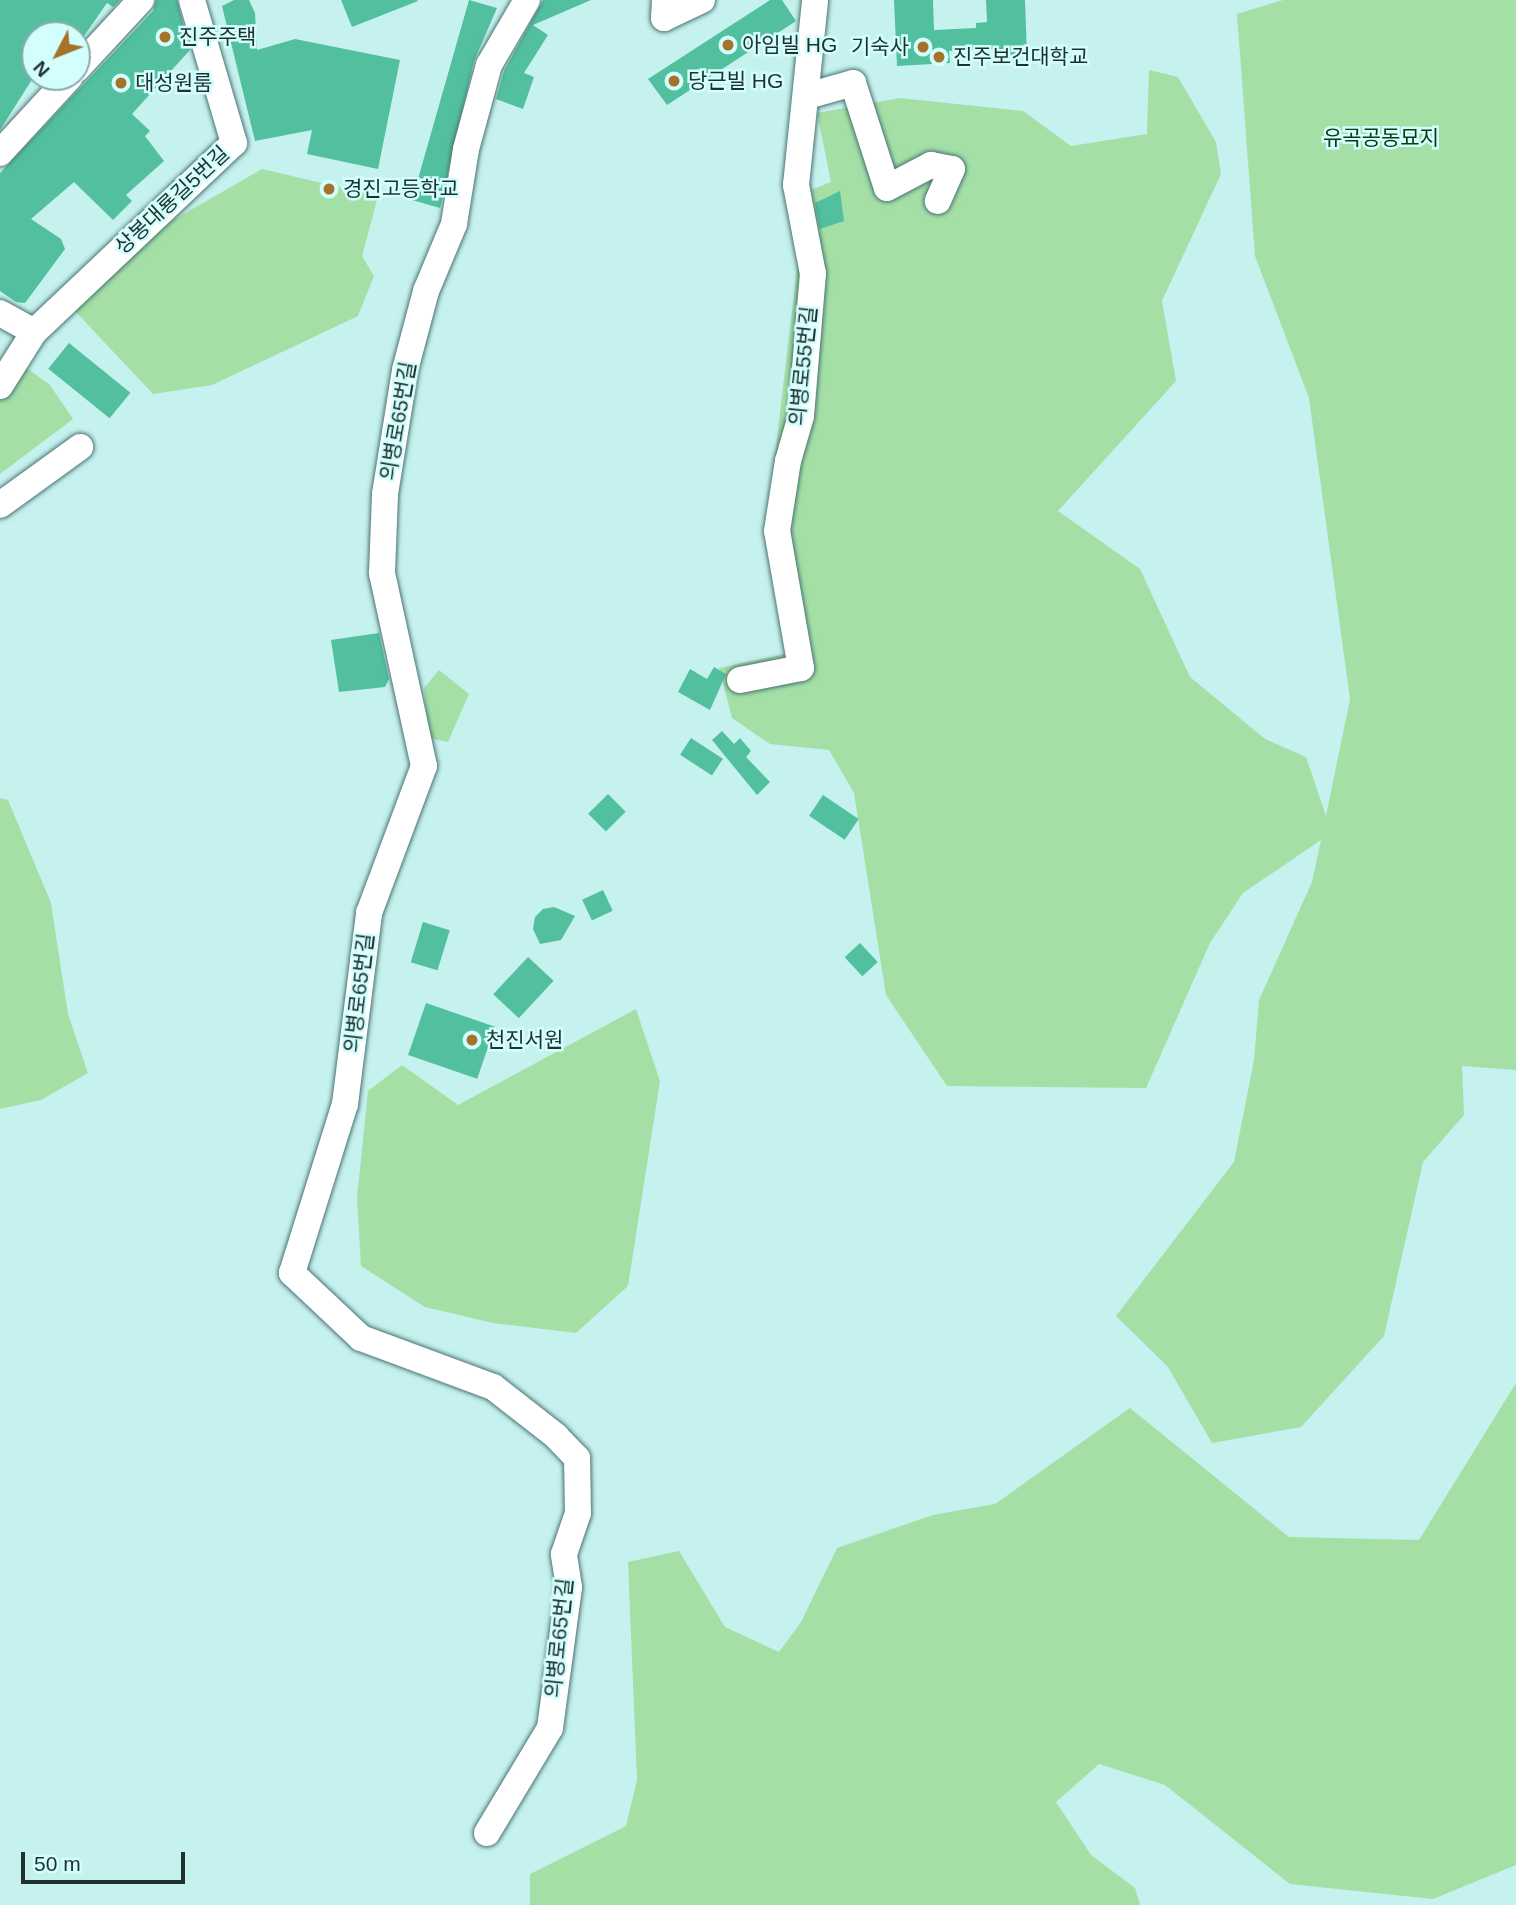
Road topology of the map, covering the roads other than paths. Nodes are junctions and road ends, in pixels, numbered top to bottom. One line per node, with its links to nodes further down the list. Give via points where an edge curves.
1 (141, 0): 7 (street)
2 (192, 0): 13 (street, 상봉대룡길5번길, via 234,143)
3 (527, 0): 18 (street, 의병로65번길, via 489,65 466,149 454,224 426,291 405,370 386,494 382,573 424,766 369,913 345,1104 292,1273 361,1338 493,1387 577,1458 578,1513 564,1554 569,1587 550,1727)
4 (665, 0): 5 (street, via 664,18)
5 (702, 0)
6 (815, 0): 9 (street, 의병로55번길)
7 (91, 54)
8 (57, 91): 10 (street)
9 (807, 96): 11 (street, via 853,83 887,188 931,164 952,169); 17 (street, 의병로55번길, via 796,185 813,274 801,416 788,461 778,531 802,668)
10 (0, 153)
11 (938, 201)
12 (0, 313): 13 (street)
13 (34, 332): 14 (street)
14 (0, 386)
15 (80, 446): 16 (street)
16 (0, 505)
17 (740, 680)
18 (487, 1833)

